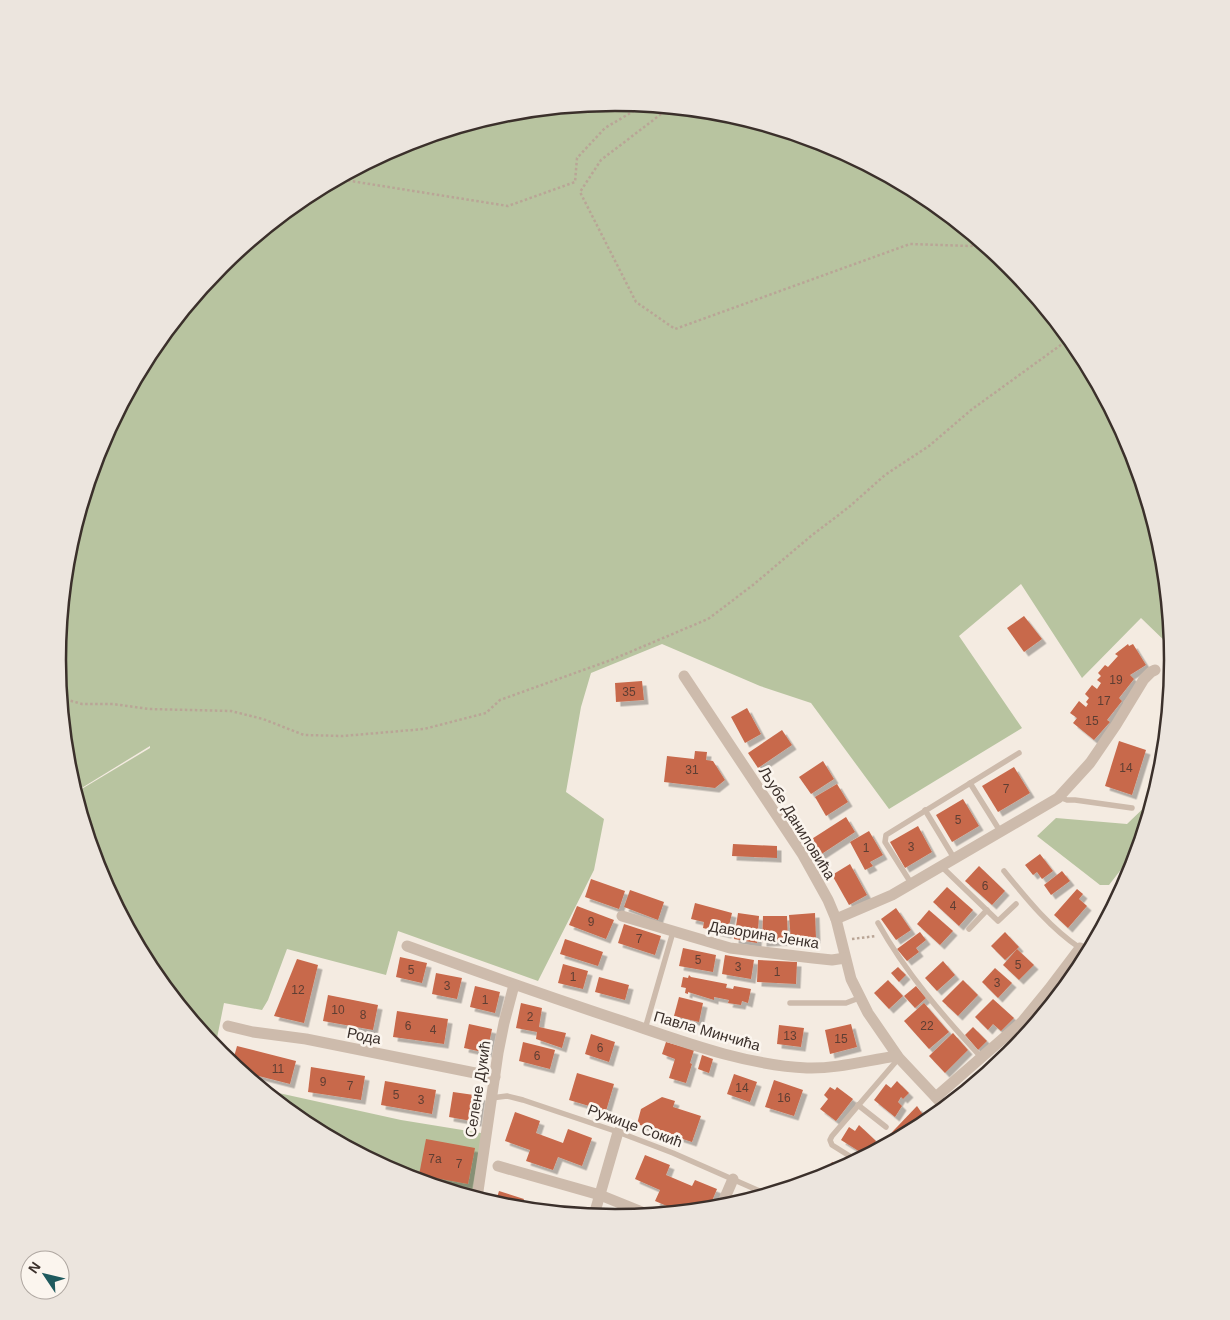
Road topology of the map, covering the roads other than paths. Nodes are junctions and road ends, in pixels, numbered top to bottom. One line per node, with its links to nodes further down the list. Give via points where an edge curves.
1 (1155, 670): 5 (street, via 1144,678 1094,757)
2 (684, 676): 16 (street, Љубе Даниловића, via 803,855)
3 (1019, 753): 4 (lane)
4 (970, 784): 7 (lane); 8 (lane)
5 (1059, 796): 6 (lane, via 1067,800); 8 (street)
6 (1132, 808)
7 (925, 810): 9 (lane); 12 (lane, via 885,838)
8 (1000, 831): 9 (street)
9 (954, 858): 10 (street)
10 (941, 866): 12 (street); 14 (lane)
11 (1004, 871): 21 (lane, via 1060,932)
12 (910, 883): 16 (street, via 885,898)
13 (1016, 904): 14 (lane, via 998,921)
14 (987, 910): 18 (lane)
15 (622, 916): 19 (street, Даворина Јенка)
16 (836, 919): 22 (street, Љубе Даниловића)
17 (878, 923): 30 (lane, via 915,980)
18 (969, 929)
19 (673, 932): 22 (street, Даворина Јенка, via 730,948 832,960); 28 (lane)
20 (407, 946): 24 (street, Павла Минчића)
21 (1081, 948)
22 (845, 958): 25 (street, Љубе Даниловића)
23 (1071, 966): 30 (street, via 1028,1015)
24 (514, 986): 28 (street, Павла Минчића); 31 (street, Селене Дукић)
25 (859, 998): 26 (lane, via 846,1003); 29 (street, Љубе Даниловића)
26 (790, 1003)
27 (228, 1026): 31 (street, Рода)
28 (645, 1029): 29 (street, Павла Минчића, via 728,1055 783,1066 828,1067)
29 (898, 1057): 32 (street, Љубе Даниловића); 35 (lane)
30 (981, 1057): 32 (street)
31 (494, 1076): 33 (street, Селене Дукић)
32 (936, 1097): 34 (street, Љубе Даниловића)
33 (491, 1098): 37 (lane, Ружице Сокић, via 507,1096 523,1100); 42 (street, Селене Дукић)
34 (940, 1101)
35 (858, 1105): 36 (lane); 38 (lane, via 830,1140 832,1145)
36 (886, 1127)
37 (618, 1132): 40 (lane, Ружице Сокић); 43 (street)
38 (849, 1156)
39 (498, 1166): 43 (street)
40 (733, 1178): 41 (lane, Ружице Сокић); 44 (street)
41 (757, 1190)
42 (478, 1191)
43 (600, 1195): 45 (street); 46 (street)
44 (725, 1197)
45 (596, 1208)
46 (633, 1208)

